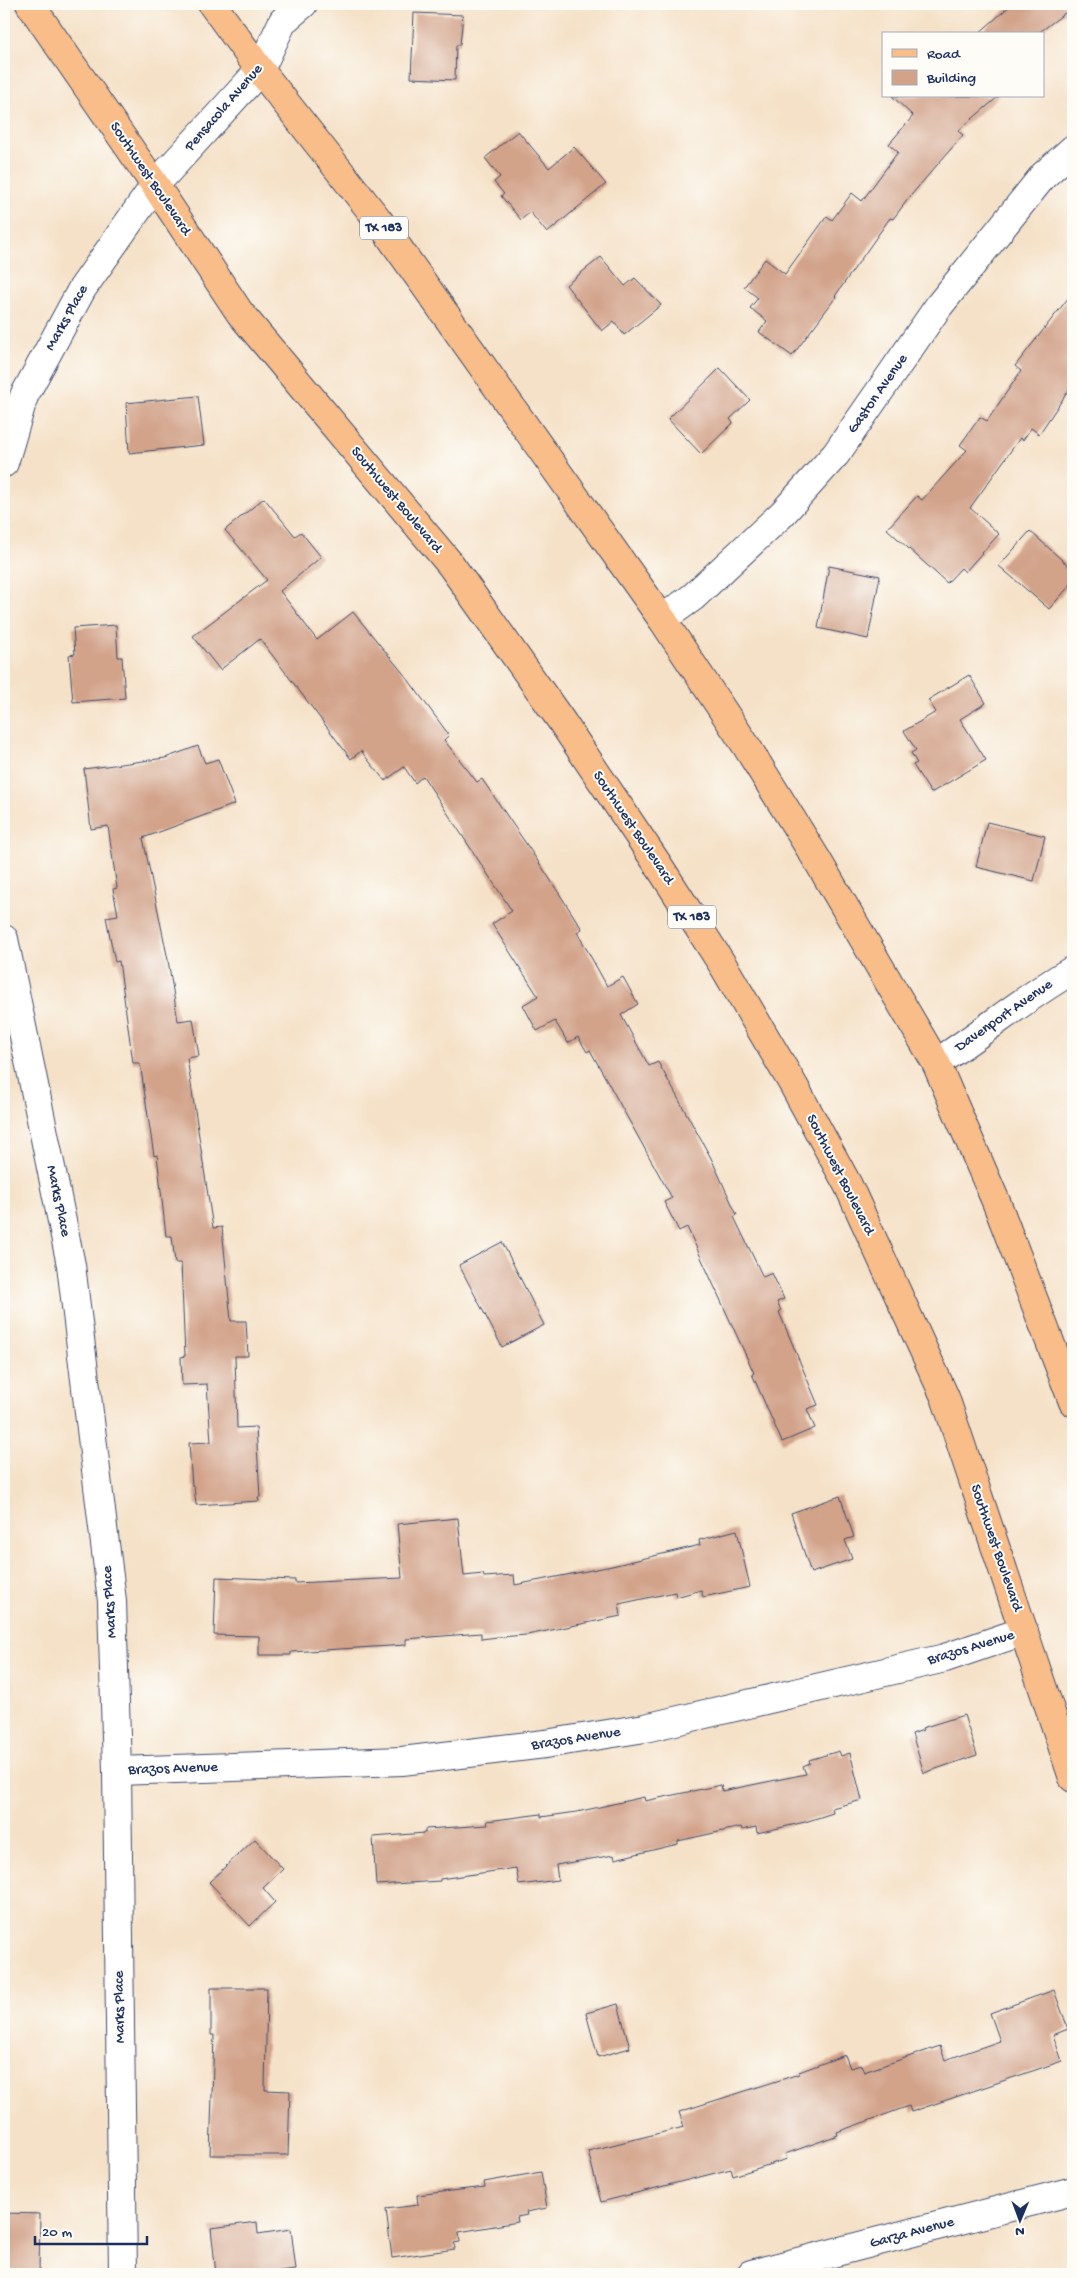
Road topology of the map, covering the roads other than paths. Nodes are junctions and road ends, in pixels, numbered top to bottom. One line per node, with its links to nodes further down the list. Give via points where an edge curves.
1 (30, 4): 6 (main road, Southwest Boulevard / TX 183)
2 (212, 4): 4 (main road, TX 183)
3 (302, 4): 4 (street, Pensacola Avenue, via 283,21)
4 (260, 70): 6 (street, Pensacola Avenue); 8 (main road, TX 183, via 379,221)
5 (1073, 148): 8 (street, Gaston Avenue, via 1044,176 938,307 836,454 782,514 693,597)
6 (155, 185): 7 (street, Marks Place, via 77,297 24,396); 13 (main road, Southwest Boulevard / TX 183, via 240,313 451,565 560,719 724,967 848,1185 945,1397)
7 (4, 463)
8 (662, 619): 11 (main road, TX 183, via 819,863)
9 (4, 939): 14 (street, Marks Place, via 71,1265 112,1601)
10 (1073, 970): 11 (street, Davenport Avenue, via 1043,987 980,1035)
11 (936, 1062): 12 (main road, TX 183, via 997,1204)
12 (1073, 1402)
13 (1024, 1631): 14 (street, Brazos Avenue, via 926,1662 645,1728 546,1744 402,1760); 15 (main road, Southwest Boulevard / TX 183)
14 (117, 1771): 17 (street, Marks Place)
15 (1073, 1778)
16 (1073, 2191): 18 (street, Garza Avenue)
17 (123, 2274)
18 (751, 2274)

